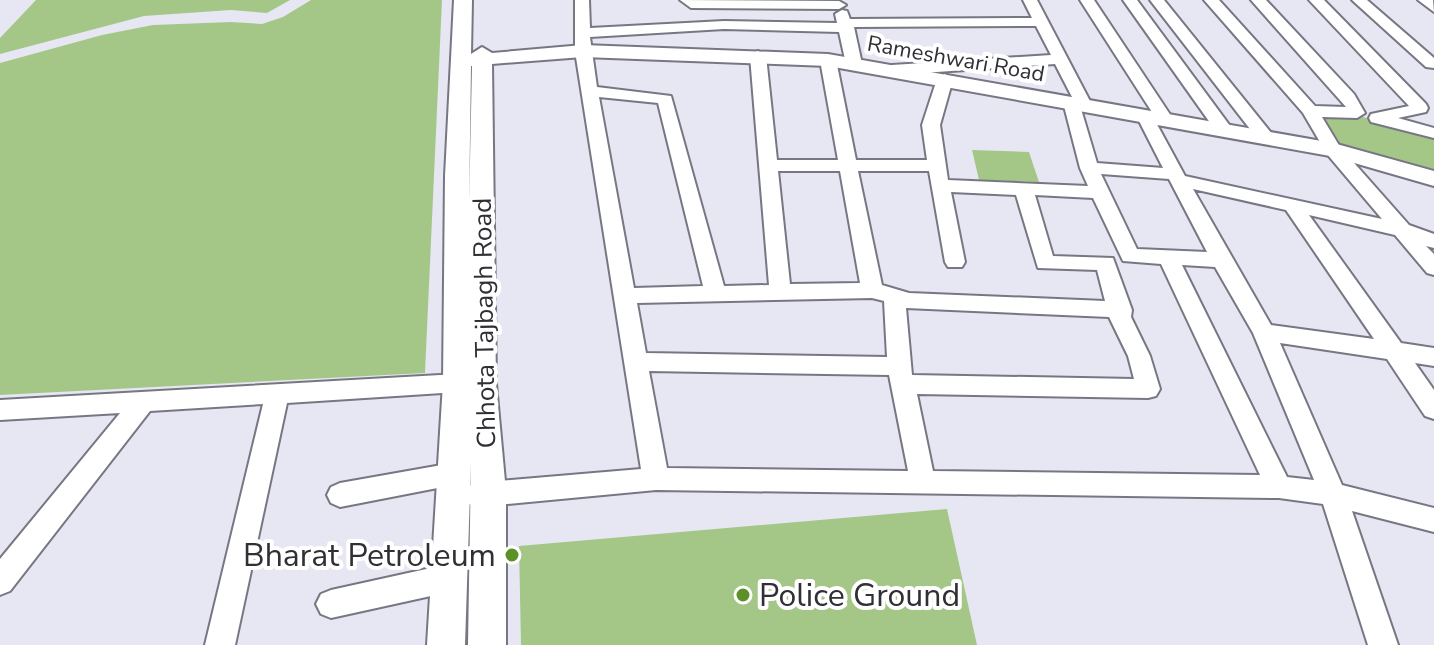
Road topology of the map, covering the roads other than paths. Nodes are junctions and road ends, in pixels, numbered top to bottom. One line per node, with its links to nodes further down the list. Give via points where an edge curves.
1 (463, 0): 22 (main road)
2 (481, 0): 22 (main road, Chhota Tajbagh Road)
3 (582, 0): 4 (street); 19 (street)
4 (601, 0)
5 (687, 0): 15 (street)
6 (1030, 0): 17 (street)
7 (1087, 0): 32 (street, via 1144,83)
8 (1130, 0): 34 (street)
9 (1157, 0): 36 (street)
10 (1211, 0): 30 (street)
11 (1258, 0): 31 (street)
12 (1316, 0): 33 (street, via 1420,108)
13 (1359, 0): 25 (street)
14 (1425, 0): 16 (street)
15 (838, 2): 18 (street)
16 (1434, 8)
17 (1041, 22): 18 (street); 21 (street)
18 (849, 26): 19 (street, via 724,25); 24 (street)
19 (582, 42): 20 (main road, Rameshwari Road); 22 (main road, Rameshwari Road); 28 (street)
20 (758, 56): 23 (main road, Rameshwari Road); 40 (street)
21 (1060, 59): 26 (street); 29 (street)
22 (472, 60): 64 (main road, via 457,176); 73 (main road, Chhota Tajbagh Road)
23 (828, 60): 24 (main road, Rameshwari Road); 38 (street)
24 (854, 64): 26 (main road, Rameshwari Road)
25 (1432, 64)
26 (892, 70): 27 (main road, Rameshwari Road)
27 (945, 79): 29 (main road, Rameshwari Road); 39 (street, via 931,125)
28 (590, 91): 56 (street, via 665,99); 57 (street)
29 (1077, 103): 32 (main road, Rameshwari Road); 41 (street)
30 (1310, 111): 31 (street); 37 (street)
31 (1357, 113): 33 (street)
32 (1155, 118): 34 (main road, Rameshwari Road); 42 (street)
33 (1377, 118): 35 (street)
34 (1224, 130): 36 (main road, Rameshwari Road)
35 (1434, 133)
36 (1266, 138): 37 (main road, Rameshwari Road)
37 (1333, 150): 43 (main road, Rameshwari Road); 48 (street)
38 (848, 164): 39 (street); 40 (street); 55 (street)
39 (935, 165): 44 (street)
40 (768, 166): 54 (street)
41 (1089, 168): 42 (street); 46 (street)
42 (1177, 177): 47 (street); 51 (street)
43 (1434, 179)
44 (940, 186): 45 (street); 52 (street)
45 (1024, 189): 46 (street); 58 (street, via 1045,263 1106,263)
46 (1099, 192): 50 (street, via 1130,256)
47 (1292, 205): 48 (street); 60 (street)
48 (1402, 230): 49 (street); 53 (street)
49 (1434, 241)
50 (1167, 256): 51 (street); 72 (street)
51 (1221, 260): 59 (street)
52 (955, 262)
53 (1434, 268)
54 (780, 292): 55 (street); 56 (street)
55 (883, 293): 58 (street, via 909,301); 63 (street)
56 (716, 294): 57 (street)
57 (625, 296): 62 (street)
58 (1121, 310): 63 (street, via 1148,389)
59 (1264, 332): 60 (street); 75 (street)
60 (1393, 351): 61 (street); 67 (street)
61 (1434, 357)
62 (636, 362): 63 (street); 69 (street)
63 (901, 375): 70 (street)
64 (458, 383): 65 (street); 71 (main road)
65 (277, 394): 66 (street); 80 (street)
66 (144, 401): 68 (street); 78 (street)
67 (1434, 409)
68 (0, 410)
69 (656, 479): 70 (street); 73 (street)
70 (923, 483): 72 (street)
71 (452, 486): 73 (street); 74 (street); 77 (main road)
72 (1279, 487): 75 (street)
73 (489, 492): 82 (main road, Chhota Tajbagh Road)
74 (340, 495)
75 (1333, 495): 76 (street); 83 (street)
76 (1434, 520)
77 (449, 578): 79 (street); 81 (main road)
78 (0, 581)
79 (331, 604)
80 (220, 645)
81 (446, 645)
82 (487, 645)
83 (1383, 645)

